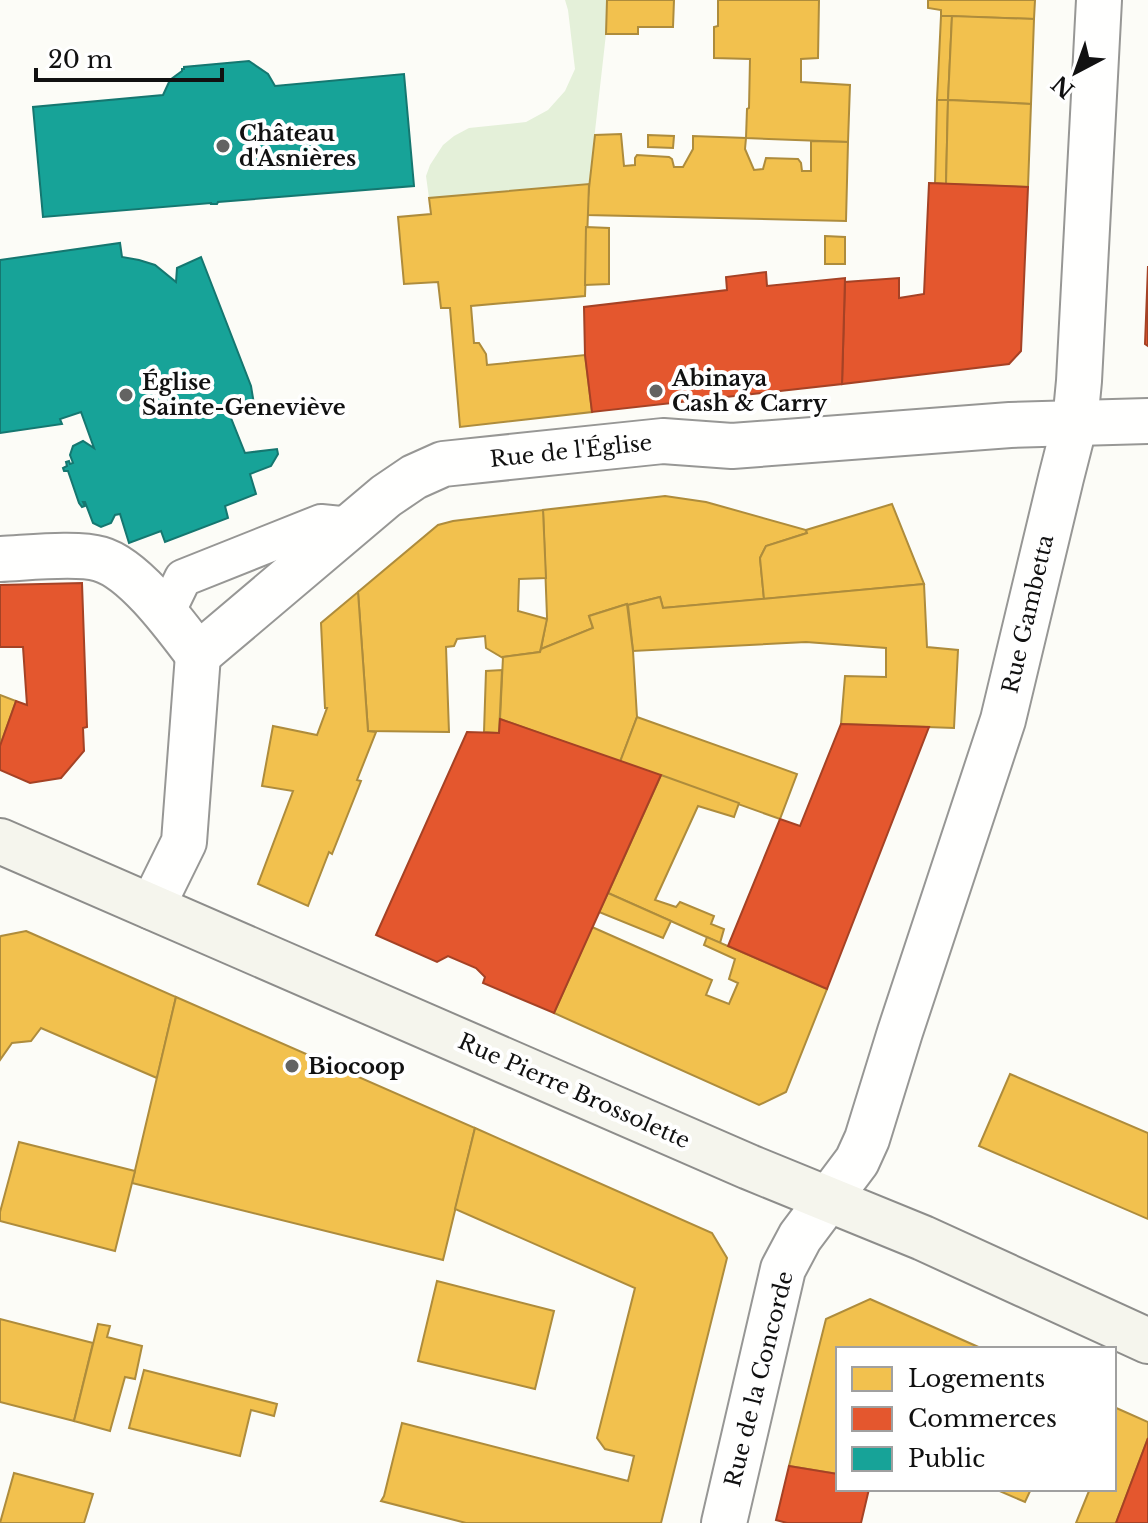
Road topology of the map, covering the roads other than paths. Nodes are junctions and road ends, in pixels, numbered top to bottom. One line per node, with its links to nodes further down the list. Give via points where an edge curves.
1 (1099, 0): 3 (street, Rue Gambetta)
2 (1148, 421): 3 (street, Rue de l'Église)
3 (1075, 423): 4 (street, Rue de l'Église, via 732,446 663,441 443,464 414,477); 10 (street, Rue Gambetta, via 1003,720 867,1139)
4 (351, 526): 6 (lane, via 321,523 183,578); 7 (street, Rue de l'Église)
5 (0, 559): 6 (street, via 101,559 133,579)
6 (166, 613): 7 (street)
7 (198, 655): 9 (street, via 184,842)
8 (0, 841): 9 (main road, Rue Pierre Brossolette)
9 (152, 907): 10 (main road, Rue Pierre Brossolette)
10 (829, 1198): 11 (main road, Rue Pierre Brossolette); 12 (street, Rue de la Concorde, via 783,1269)
11 (1148, 1341)
12 (724, 1523)

